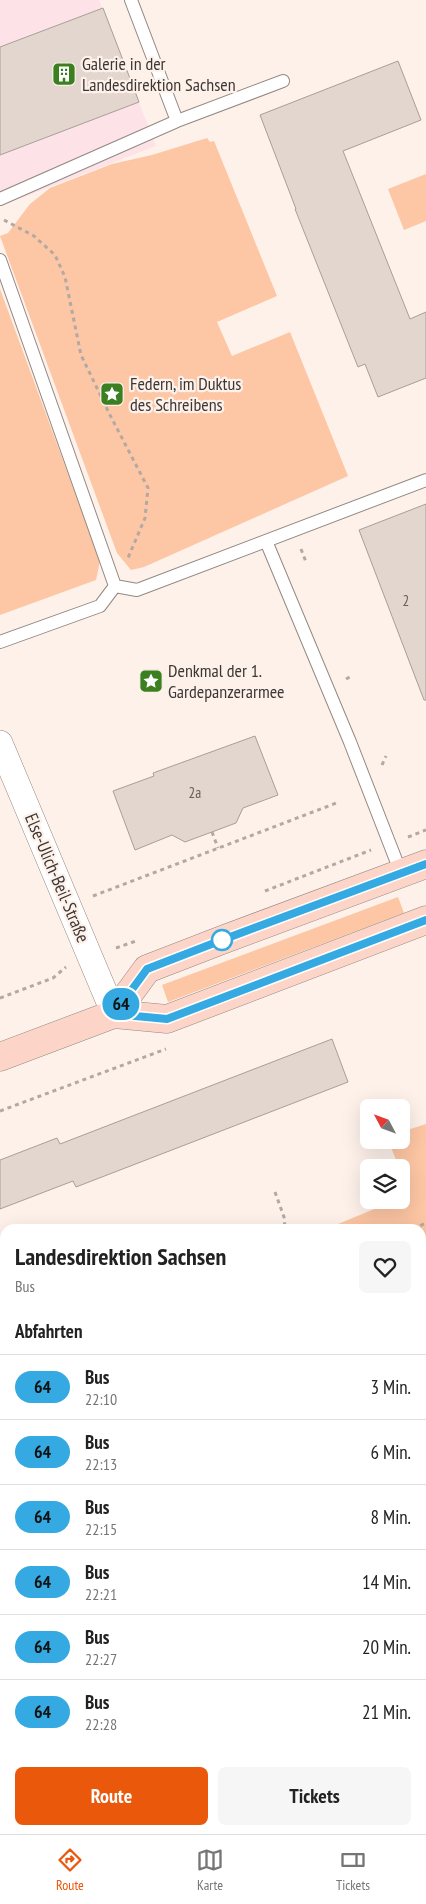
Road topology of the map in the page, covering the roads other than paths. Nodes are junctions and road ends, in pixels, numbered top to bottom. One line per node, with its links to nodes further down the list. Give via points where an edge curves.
1 (131, 0): 3 (lane)
2 (283, 81): 3 (lane)
3 (177, 121): 4 (lane)
4 (0, 199)
5 (0, 260): 8 (lane)
6 (426, 480): 7 (lane)
7 (266, 541): 8 (lane, via 137,590); 11 (lane, via 389,843)
8 (116, 586): 9 (lane, via 100,606)
9 (0, 642)
10 (0, 743): 13 (street, Else-Ulich-Beil-Straße)
11 (414, 869): 13 (main road, via 147,969)
12 (426, 920): 13 (main road, via 167,1019)
13 (114, 1014): 14 (main road)
14 (0, 1057)

